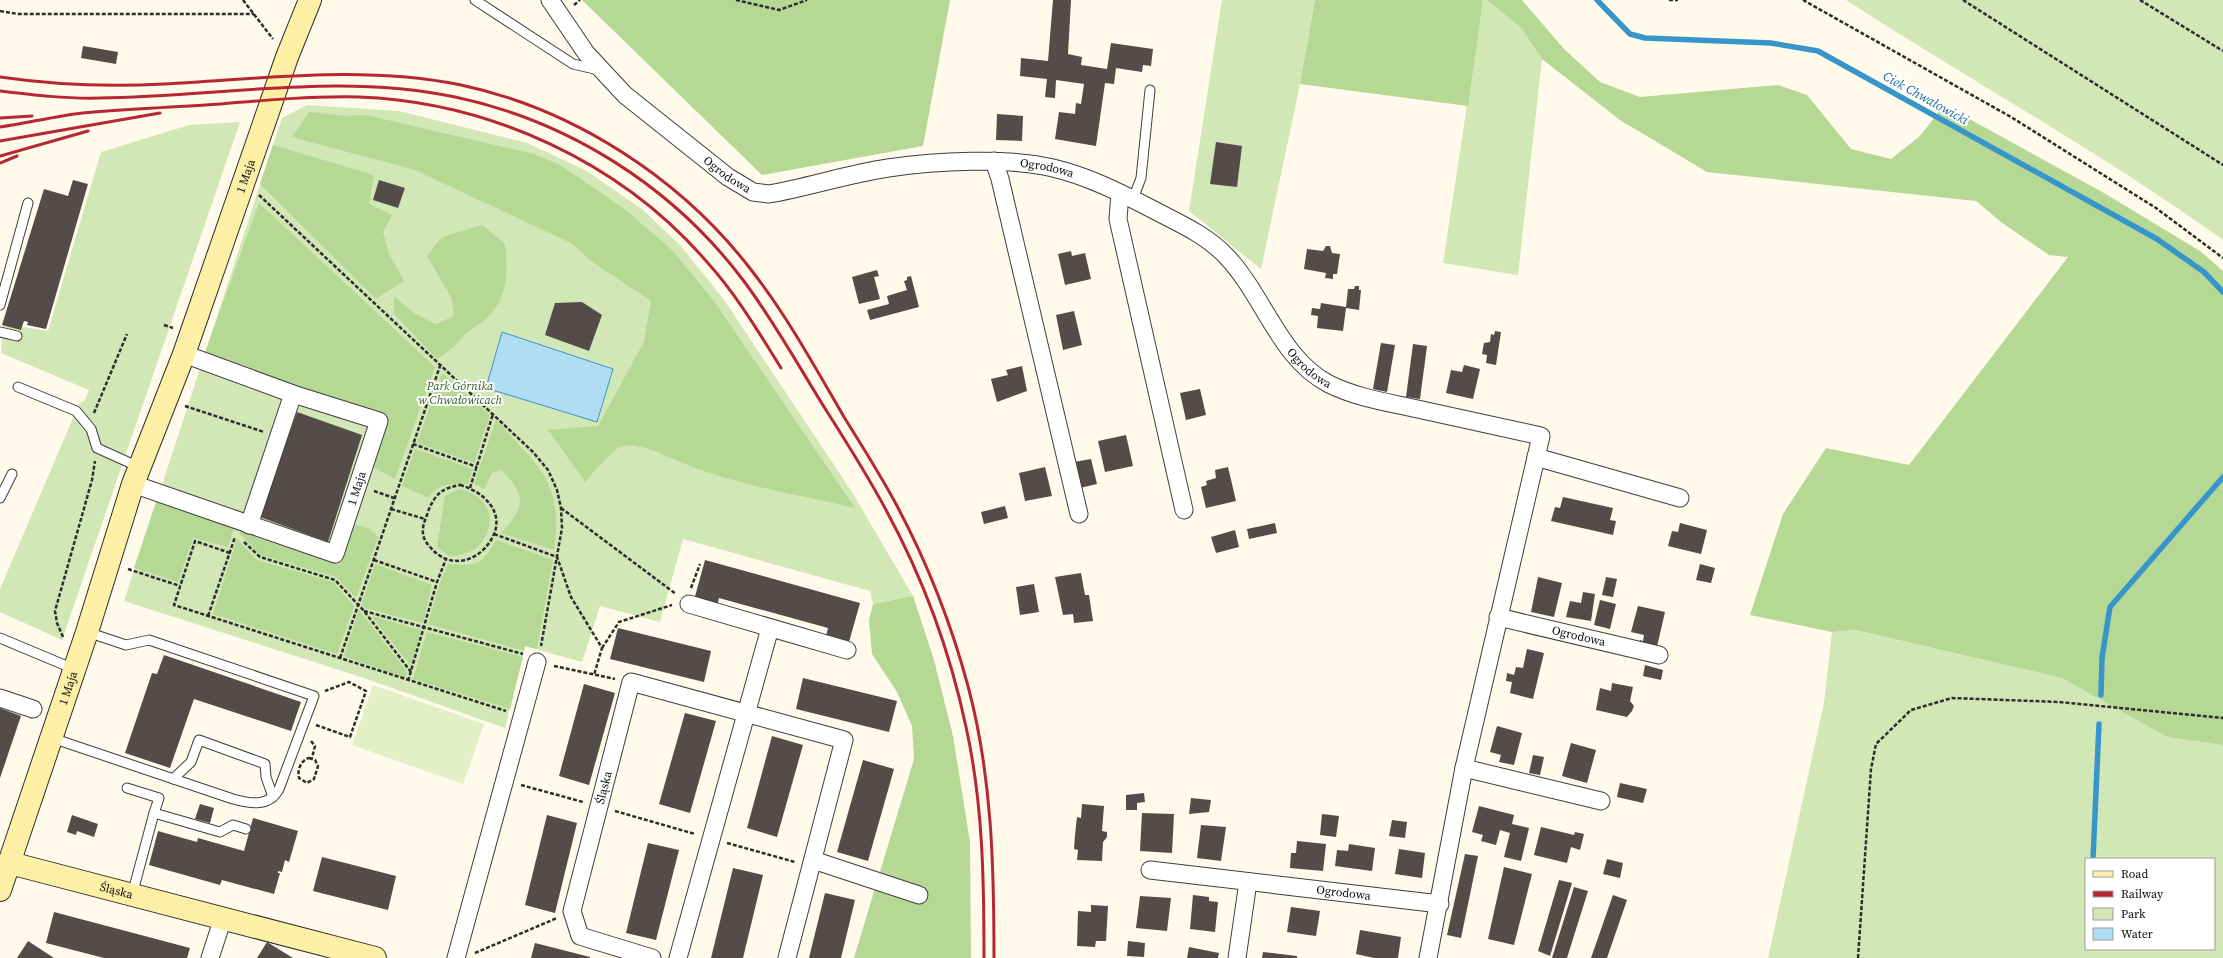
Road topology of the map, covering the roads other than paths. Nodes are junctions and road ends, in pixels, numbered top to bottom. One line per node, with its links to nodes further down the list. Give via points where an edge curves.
1 (310, 0): 12 (main road, 1 Maja, via 287,57)
2 (475, 0): 4 (lane, via 573,64)
3 (550, 0): 4 (street, Ogrodowa)
4 (601, 71): 6 (street, Ogrodowa, via 645,112 728,177 761,194 888,168)
5 (1150, 90): 7 (lane, via 1141,178)
6 (994, 161): 7 (street, Ogrodowa, via 1063,170); 21 (street, via 1025,280)
7 (1126, 196): 15 (street, Ogrodowa, via 1196,233 1226,255 1242,274 1291,353 1319,378 1364,397 1541,436); 20 (street, via 1118,219)
8 (28, 203): 9 (lane)
9 (0, 305)
10 (0, 332): 11 (lane)
11 (17, 336)
12 (184, 354): 14 (street, 1 Maja); 17 (main road, 1 Maja)
13 (18, 387): 17 (lane, via 76,411 91,429 97,448)
14 (293, 394): 22 (street); 22 (street, 1 Maja, via 379,421 335,554)
15 (1536, 457): 19 (street); 24 (street, Ogrodowa)
16 (12, 474): 18 (lane)
17 (136, 476): 22 (street, 1 Maja); 26 (main road, 1 Maja)
18 (0, 498)
19 (1680, 498)
20 (1184, 510)
21 (1079, 514)
22 (249, 525)
23 (687, 603): 25 (street)
24 (1498, 617): 29 (street, Ogrodowa); 36 (street, Ogrodowa)
25 (770, 628): 28 (street); 34 (street)
26 (88, 632): 31 (main road, 1 Maja); 39 (lane, via 126,645 150,640 314,696 282,781)
27 (0, 638): 31 (lane)
28 (847, 650)
29 (1659, 655)
30 (538, 662): 52 (street)
31 (75, 670): 35 (main road, 1 Maja)
32 (0, 698): 33 (street)
33 (33, 709)
34 (747, 712): 44 (street, via 844,740); 55 (street, Śląska, via 631,682 572,911 580,936); 56 (street)
35 (52, 738): 37 (lane); 43 (main road, 1 Maja)
36 (1464, 768): 40 (street); 50 (street, Ogrodowa)
37 (173, 778): 39 (lane, via 245,802 262,802); 39 (lane, via 191,762 199,740 265,764 266,777)
38 (127, 788): 41 (lane, via 159,798)
39 (273, 797)
40 (1601, 800)
41 (154, 813): 42 (lane, via 220,832 233,825); 48 (lane)
42 (246, 829)
43 (10, 863): 47 (main road, 1 Maja); 48 (main road, Śląska)
44 (812, 863): 49 (street); 57 (street)
45 (1150, 870): 46 (street, Ogrodowa)
46 (1248, 882): 50 (street, Ogrodowa); 58 (street)
47 (0, 890)
48 (132, 895): 51 (main road, Śląska)
49 (919, 895)
50 (1440, 904): 59 (street, Ogrodowa)
51 (223, 918): 53 (street); 54 (main road, Śląska)
52 (457, 955)
53 (210, 958)
54 (375, 958)
55 (652, 958)
56 (678, 958)
57 (787, 958)
58 (1238, 958)
59 (1428, 958)

